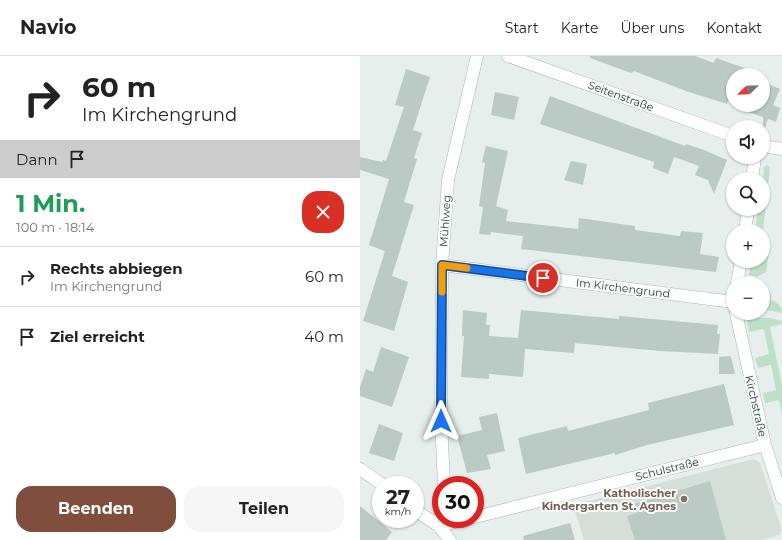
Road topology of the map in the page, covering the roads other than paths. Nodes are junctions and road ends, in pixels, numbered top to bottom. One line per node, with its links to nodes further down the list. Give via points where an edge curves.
1 (477, 56): 6 (street, Mühlweg, via 448,180)
2 (508, 56): 3 (street, Seitenstraße)
3 (726, 134)
4 (770, 147): 5 (street)
5 (782, 149)
6 (442, 265): 7 (street, Im Kirchengrund); 11 (street, Mühlweg, via 441,421)
7 (726, 301)
8 (738, 320): 9 (street, Kirchstraße)
9 (765, 445): 13 (street, Kirchstraße); 14 (street, Schulstraße)
10 (360, 469): 12 (street)
11 (444, 476)
12 (372, 477)
13 (782, 498)
14 (484, 515)
15 (441, 528): 16 (street)
16 (450, 540)

